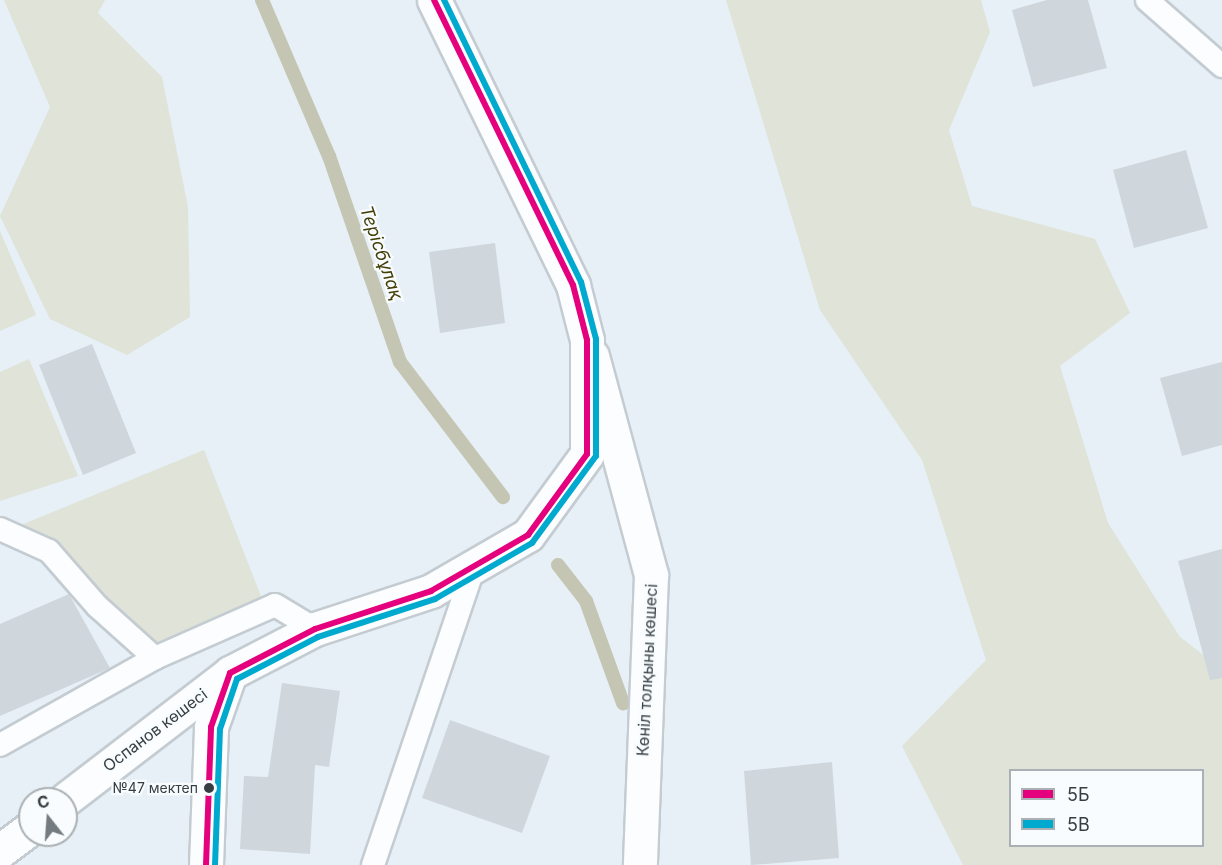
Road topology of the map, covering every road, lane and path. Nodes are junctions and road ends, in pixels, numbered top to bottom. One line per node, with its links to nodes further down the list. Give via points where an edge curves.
1 (434, 0): 4 (street, Оспанов көшесі, via 573,285)
2 (1148, 0): 3 (lane)
3 (1222, 66)
4 (587, 340): 6 (street, Оспанов көшесі, via 587,454 528,535); 16 (street, Көніл толқыны көшесі, via 651,575)
5 (0, 529): 8 (lane, via 49,551 97,606)
6 (474, 566): 7 (street, Оспанов көшесі, via 431,591); 15 (lane)
7 (315, 628): 8 (lane, via 275,604); 9 (street, Оспанов көшесі)
8 (155, 658): 10 (lane)
9 (230, 673): 11 (street, Оспанов көшесі); 14 (street, via 211,728)
10 (0, 745)
11 (78, 790)
12 (18, 837): 13 (street)
13 (0, 851)
14 (206, 865)
15 (373, 865)
16 (640, 865)

